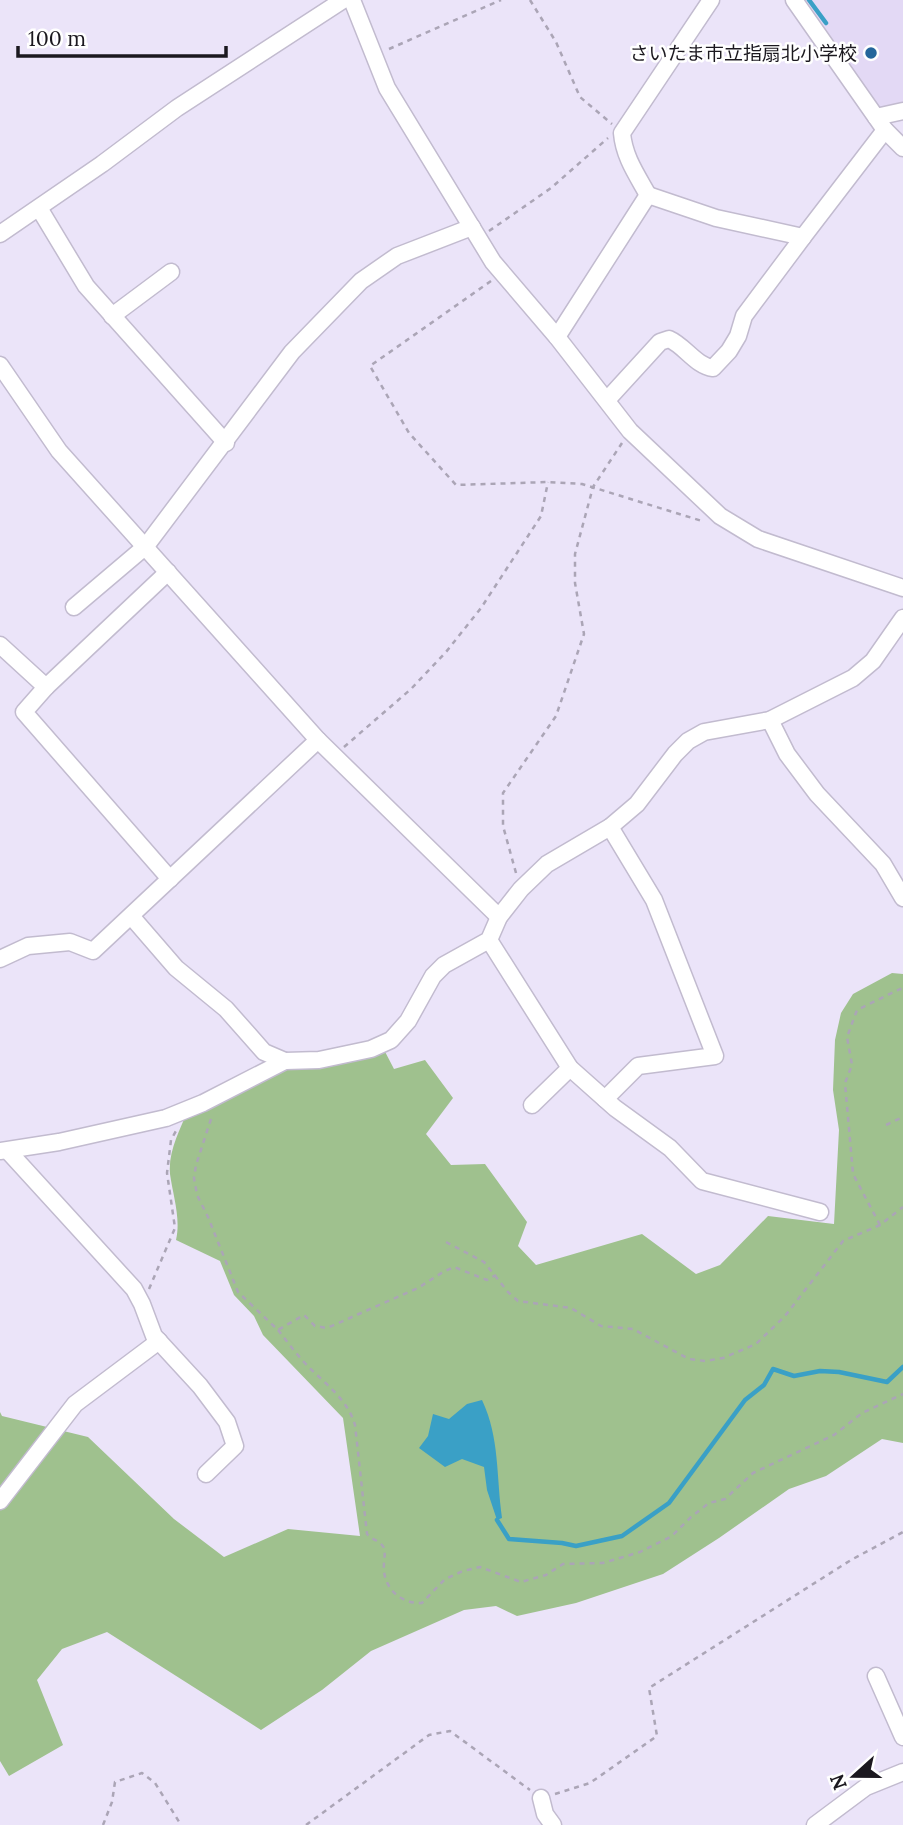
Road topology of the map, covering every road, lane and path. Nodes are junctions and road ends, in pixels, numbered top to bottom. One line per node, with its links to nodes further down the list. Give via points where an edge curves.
1 (343, 0): 13 (street, via 177,108)
2 (352, 0): 7 (street)
3 (501, 0): 7 (path)
4 (530, 0): 10 (path, via 556,42 580,97)
5 (712, 0): 10 (street)
6 (794, 0): 9 (street)
7 (373, 56): 14 (street, via 402,115)
8 (903, 111): 9 (street)
9 (880, 124): 11 (street); 16 (street)
10 (620, 131): 12 (street, via 629,162); 14 (path, via 551,188)
11 (903, 148)
12 (648, 195): 16 (street, via 716,218); 20 (street)
13 (39, 208): 15 (street); 19 (street, via 86,286)
14 (475, 233): 18 (street); 24 (street, via 397,256 361,281 292,352)
15 (0, 234)
16 (803, 237): 22 (street, via 744,316 729,351 713,368 704,367 669,339 660,342)
17 (171, 272): 19 (street)
18 (502, 273): 20 (street); 25 (path, via 370,366 409,433 456,485)
19 (112, 316): 24 (street)
20 (556, 337): 22 (street)
21 (0, 365): 28 (street, via 59,451)
22 (607, 400): 23 (street)
23 (630, 431): 26 (path); 30 (street, via 735,527)
24 (226, 443): 28 (street)
25 (548, 482): 26 (path); 37 (path, via 541,516 481,608 411,689)
26 (593, 487): 27 (path); 40 (path, via 575,554 584,634 556,716 503,793 503,826)
27 (708, 523)
28 (146, 546): 29 (street); 31 (street)
29 (168, 572): 34 (street); 36 (street)
30 (903, 588)
31 (74, 607)
32 (903, 618): 35 (street, via 873,661 853,678)
33 (0, 645): 34 (street)
34 (46, 687): 39 (street, via 24,712)
35 (770, 720): 38 (street, via 704,732 688,741 637,804); 41 (street, via 810,784 883,864)
36 (318, 740): 37 (street); 39 (street)
37 (334, 756): 43 (street)
38 (610, 827): 40 (street, via 547,864); 49 (street, via 654,900 715,1056 638,1066)
39 (170, 879): 42 (street)
40 (521, 889): 43 (street)
41 (903, 898)
42 (131, 916): 45 (street, via 93,951 70,942 28,946); 47 (street, via 176,968 226,1009 264,1052)
43 (499, 917): 44 (street)
44 (489, 940): 47 (street, via 433,976 408,1021 391,1040 318,1060); 48 (street)
45 (0, 959)
46 (903, 990): 58 (path, via 858,1010 847,1037 852,1065 845,1083 853,1174)
47 (285, 1061): 51 (street)
48 (570, 1068): 49 (street); 50 (street)
49 (605, 1099): 57 (street, via 670,1148 702,1181)
50 (532, 1105)
51 (186, 1110): 55 (street); 61 (path, via 171,1140 167,1172 176,1228)
52 (903, 1117): 54 (path)
53 (211, 1119): 62 (path, via 196,1165 197,1195 238,1292)
54 (886, 1125)
55 (4, 1151): 61 (street, via 134,1289)
56 (903, 1207): 58 (path)
57 (820, 1212)
58 (880, 1225): 60 (path, via 843,1241 785,1316 756,1344 705,1361 689,1359 633,1329 601,1326 570,1308 518,1301)
59 (446, 1242): 60 (path, via 484,1262)
60 (496, 1275): 62 (path, via 487,1280 454,1267 327,1328 315,1326 304,1315)
61 (142, 1304): 63 (street)
62 (278, 1330): 64 (path, via 351,1412 367,1534 384,1549 383,1569 392,1591 414,1604 429,1598 438,1584 480,1567 521,1582 563,1564 603,1563 640,1552 672,1536 709,1503 725,1499 753,1473 834,1435 862,1413)
63 (159, 1341): 65 (street, via 227,1422 235,1446); 66 (street, via 75,1404)
64 (903, 1394)
65 (206, 1474)
66 (0, 1501)
67 (903, 1532): 71 (path, via 649,1688 657,1736 590,1783)
68 (876, 1676): 69 (street)
69 (903, 1737)
70 (903, 1772): 76 (street, via 866,1787)
71 (541, 1798): 74 (path, via 450,1731 429,1735); 75 (street)
72 (103, 1825): 73 (path, via 115,1782 142,1773 155,1783)
73 (181, 1825)
74 (306, 1825)
75 (553, 1825)
76 (815, 1825)

